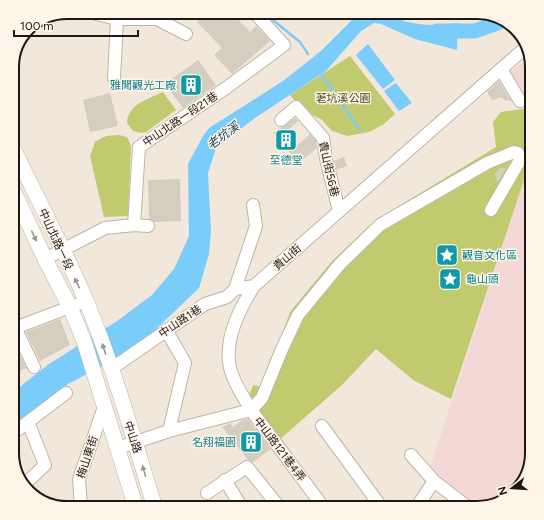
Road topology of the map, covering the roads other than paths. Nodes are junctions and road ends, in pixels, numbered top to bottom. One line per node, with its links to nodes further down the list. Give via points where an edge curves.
1 (116, 19): 3 (street, via 156,19); 6 (street)
2 (260, 19): 14 (street, 中山北路一段21巷, via 284,45 139,147)
3 (186, 34)
4 (522, 51): 5 (street, 貴山街)
5 (501, 69): 7 (street); 13 (street, 貴山街)
6 (114, 78)
7 (520, 101)
8 (281, 120): 13 (street, 貴山街56巷, via 296,107 323,138)
9 (19, 161): 16 (main road, 中山北路一段)
10 (19, 205): 17 (main road, 中山北路一段, one-way to 17)
11 (253, 205): 19 (street, via 256,226)
12 (491, 210): 31 (street, via 520,160 518,153 514,152 487,162 380,225 340,264 298,315 262,398)
13 (339, 211): 18 (street, 貴山街)
14 (134, 225): 15 (street); 16 (street, via 105,228)
15 (148, 226)
16 (62, 251): 17 (street); 20 (main road, 中山北路一段, one-way to 16)
17 (45, 259): 21 (main road, 中山北路一段)
18 (254, 286): 19 (street, 中山路1巷); 31 (street, 貴山街, via 233,328 229,363)
19 (235, 289): 23 (street, 中山路1巷, via 227,297 205,304)
20 (86, 301): 21 (street); 24 (main road, 中山北路一段)
21 (70, 307): 22 (street); 28 (main road, 中山北路一段)
22 (19, 324)
23 (166, 330): 27 (street, 中山路1巷); 35 (street, via 186,363)
24 (98, 332): 27 (main road, 中山路, one-way to 24)
25 (19, 338): 26 (street)
26 (34, 367)
27 (110, 368): 36 (main road, 中山路)
28 (95, 374): 30 (main road, 中山路)
29 (66, 393): 32 (street)
30 (104, 407): 37 (main road, 中山路); 43 (street, 梅山東街, via 78,479)
31 (251, 410): 35 (street); 48 (street, 中山路121巷4弄)
32 (28, 422): 34 (street); 40 (street, via 45,465)
33 (322, 426): 49 (street)
34 (19, 429)
35 (169, 431): 36 (street)
36 (135, 442): 37 (street); 45 (main road, 中山路, one-way to 36)
37 (118, 448): 44 (main road, 中山路)
38 (411, 455): 41 (street)
39 (225, 480): 42 (street); 46 (street); 47 (street, via 246,467)
40 (28, 481)
41 (434, 481): 50 (street); 51 (street)
42 (207, 493)
43 (80, 501)
44 (134, 501)
45 (152, 501)
46 (238, 501)
47 (274, 501)
48 (319, 501)
49 (377, 501)
50 (421, 501)
51 (460, 501)

